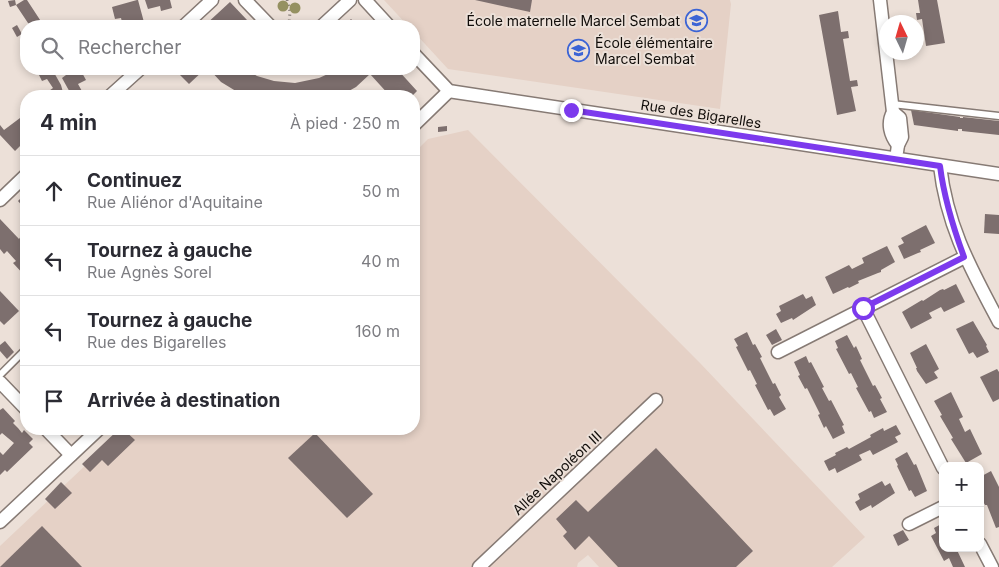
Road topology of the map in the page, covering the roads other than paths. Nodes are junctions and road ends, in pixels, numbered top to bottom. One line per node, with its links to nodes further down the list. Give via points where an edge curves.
1 (212, 0): 6 (street)
2 (244, 0): 7 (street)
3 (350, 0): 8 (street)
4 (365, 0): 9 (street)
5 (880, 0): 14 (street)
6 (190, 20)
7 (264, 20)
8 (328, 20)
9 (383, 20)
10 (420, 60): 13 (street)
11 (133, 75): 12 (street)
12 (117, 90)
13 (449, 91): 16 (street); 17 (street, Rue des Bigarelles)
14 (893, 108): 15 (lane); 17 (street, via 889,118 892,137 898,145)
15 (999, 116)
16 (420, 119)
17 (896, 158): 18 (street, Rue des Bigarelles)
18 (940, 166): 19 (street, Rue des Bigarelles); 22 (street, via 950,219)
19 (999, 174)
20 (20, 181): 21 (street)
21 (0, 200)
22 (964, 257): 23 (street); 24 (street)
23 (863, 308): 25 (street); 34 (street)
24 (999, 322)
25 (778, 352)
26 (20, 355): 27 (lane)
27 (0, 375)
28 (0, 382): 30 (street)
29 (656, 400): 39 (street, Allée Napoléon III)
30 (20, 403)
31 (52, 435): 33 (street)
32 (93, 435): 33 (street)
33 (71, 455): 36 (street)
34 (940, 462)
35 (939, 509): 37 (street)
36 (0, 522)
37 (909, 524)
38 (984, 552): 40 (street)
39 (479, 567)
40 (992, 567)

